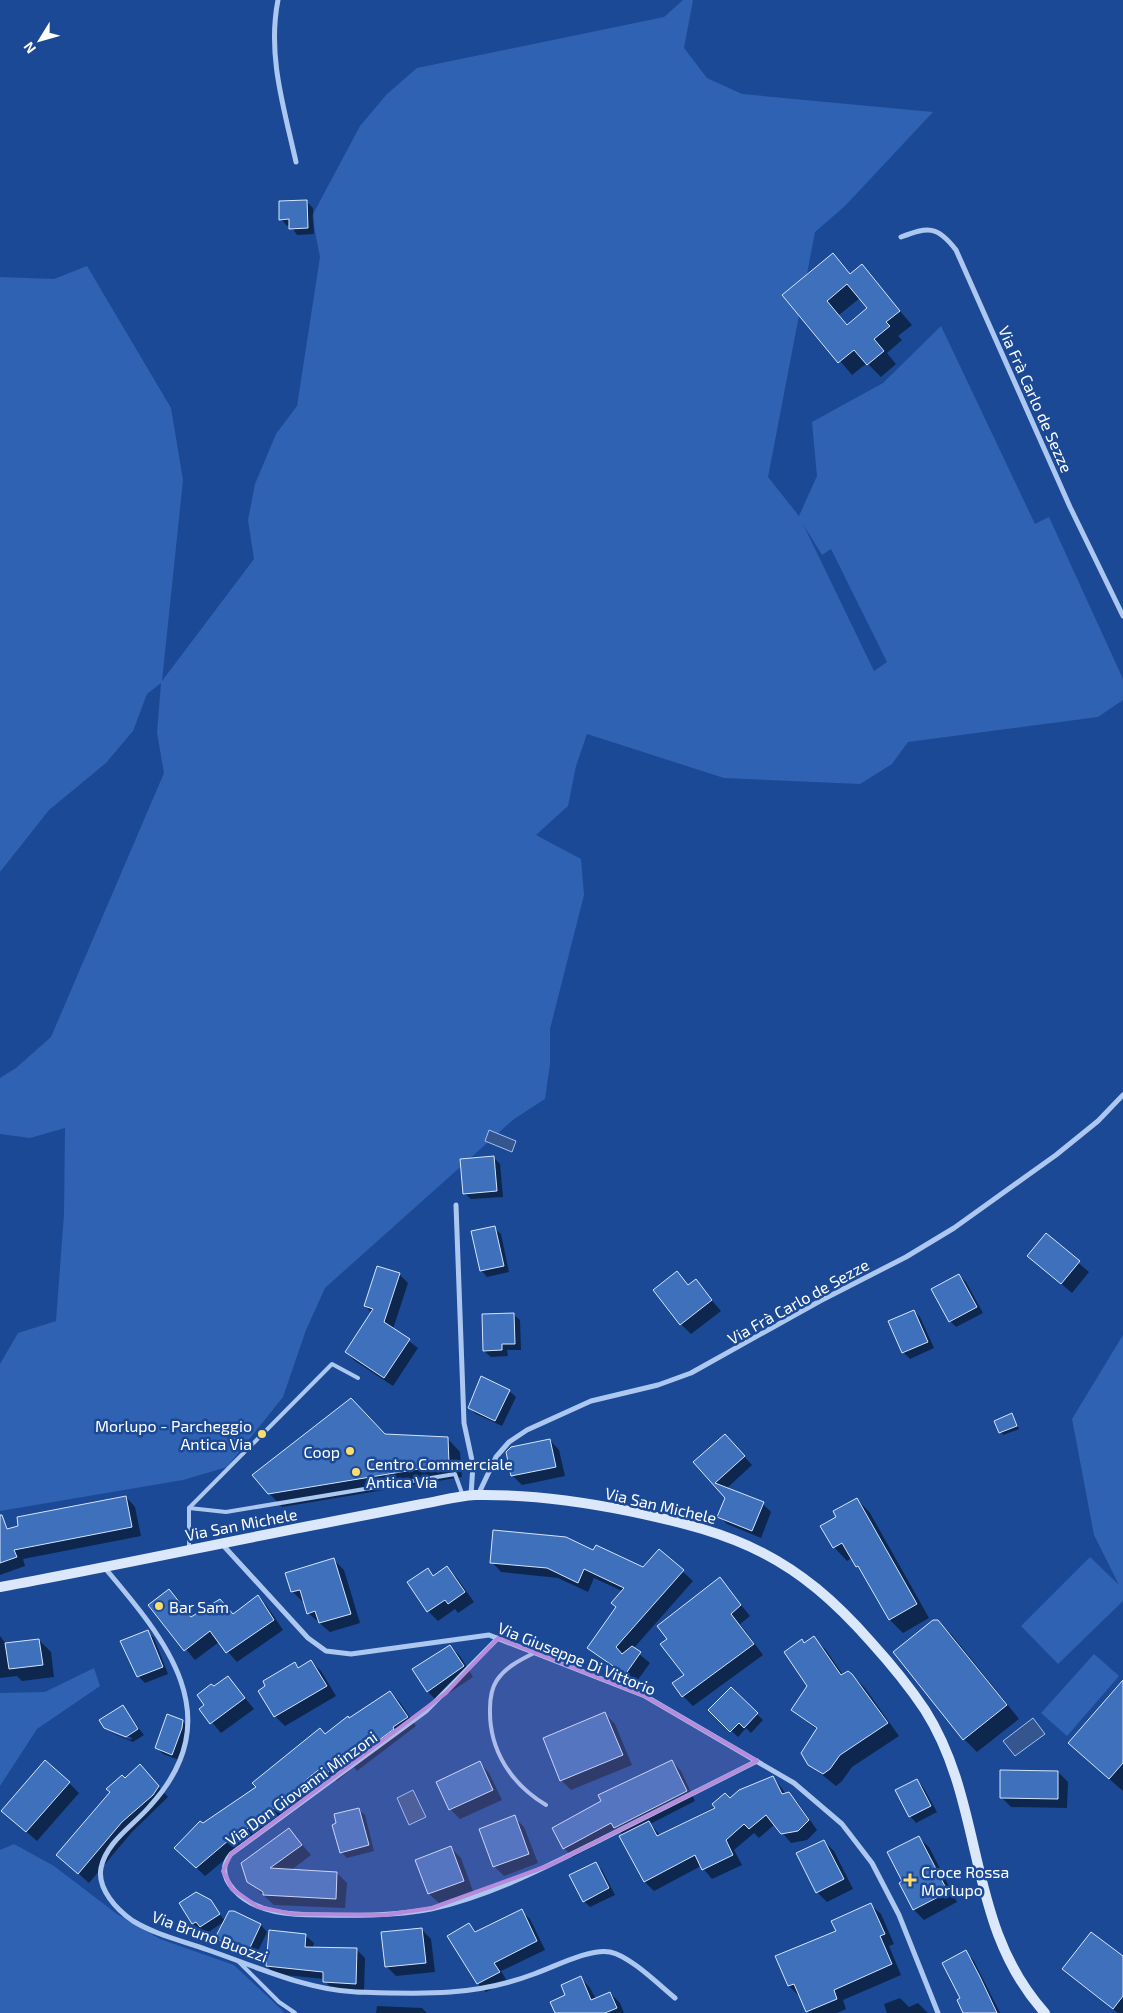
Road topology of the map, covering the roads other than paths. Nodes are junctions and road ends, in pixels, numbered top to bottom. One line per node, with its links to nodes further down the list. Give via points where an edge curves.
1 (278, 0): 2 (street, via 275,64)
2 (296, 162)
3 (901, 237): 4 (street, Via Frà Carlo de Sezze, via 932,229 942,234 956,250 1070,507)
4 (1123, 616)
5 (1123, 1095): 8 (street, Via Frà Carlo de Sezze, via 1056,1155 954,1228 906,1257 691,1373 663,1384 591,1400 526,1430 496,1457)
6 (456, 1205): 8 (street, via 464,1423 473,1465)
7 (358, 1378): 9 (lane, via 332,1364)
8 (470, 1496): 9 (lane, via 455,1474 226,1512); 10 (main road, Via San Michele); 20 (main road, Via San Michele, via 569,1501 701,1528 774,1557 834,1601 904,1681 942,1738 960,1790 992,1922 1018,1977)
9 (189, 1508): 11 (lane)
10 (221, 1543): 11 (main road, Via San Michele); 14 (street, Via Giuseppe Di Vittorio, via 308,1638 326,1651 351,1654 490,1635)
11 (189, 1550): 12 (main road, Via San Michele)
12 (103, 1567): 13 (main road, Via San Michele); 18 (street, Via Bruno Buozzi, via 167,1653 184,1691 190,1723 185,1748 171,1778 156,1800 110,1848 102,1862 101,1879 114,1903 133,1920 153,1931)
13 (0, 1587)
14 (498, 1638): 15 (street, Via Giuseppe Di Vittorio); 16 (street, Via Don Giovanni Minzoni, via 426,1711 231,1854 224,1871 232,1889 258,1907 300,1915 385,1914 432,1908 486,1891 558,1861)
15 (534, 1653): 16 (street, Via Giuseppe Di Vittorio, via 645,1696); 17 (lane, via 517,1662 498,1679 491,1694 490,1721 495,1745 507,1770 524,1790)
16 (757, 1762): 22 (street, Via Giuseppe Di Vittorio, via 794,1783 823,1805 864,1851 899,1915)
17 (546, 1805)
18 (237, 1960): 19 (street, Via Bruno Buozzi, via 326,1988 353,1992 453,1993 504,1984 586,1955 605,1952 626,1960); 21 (lane, via 279,2002)
19 (675, 1998)
20 (1042, 2012)
21 (295, 2013)
22 (938, 2013)

